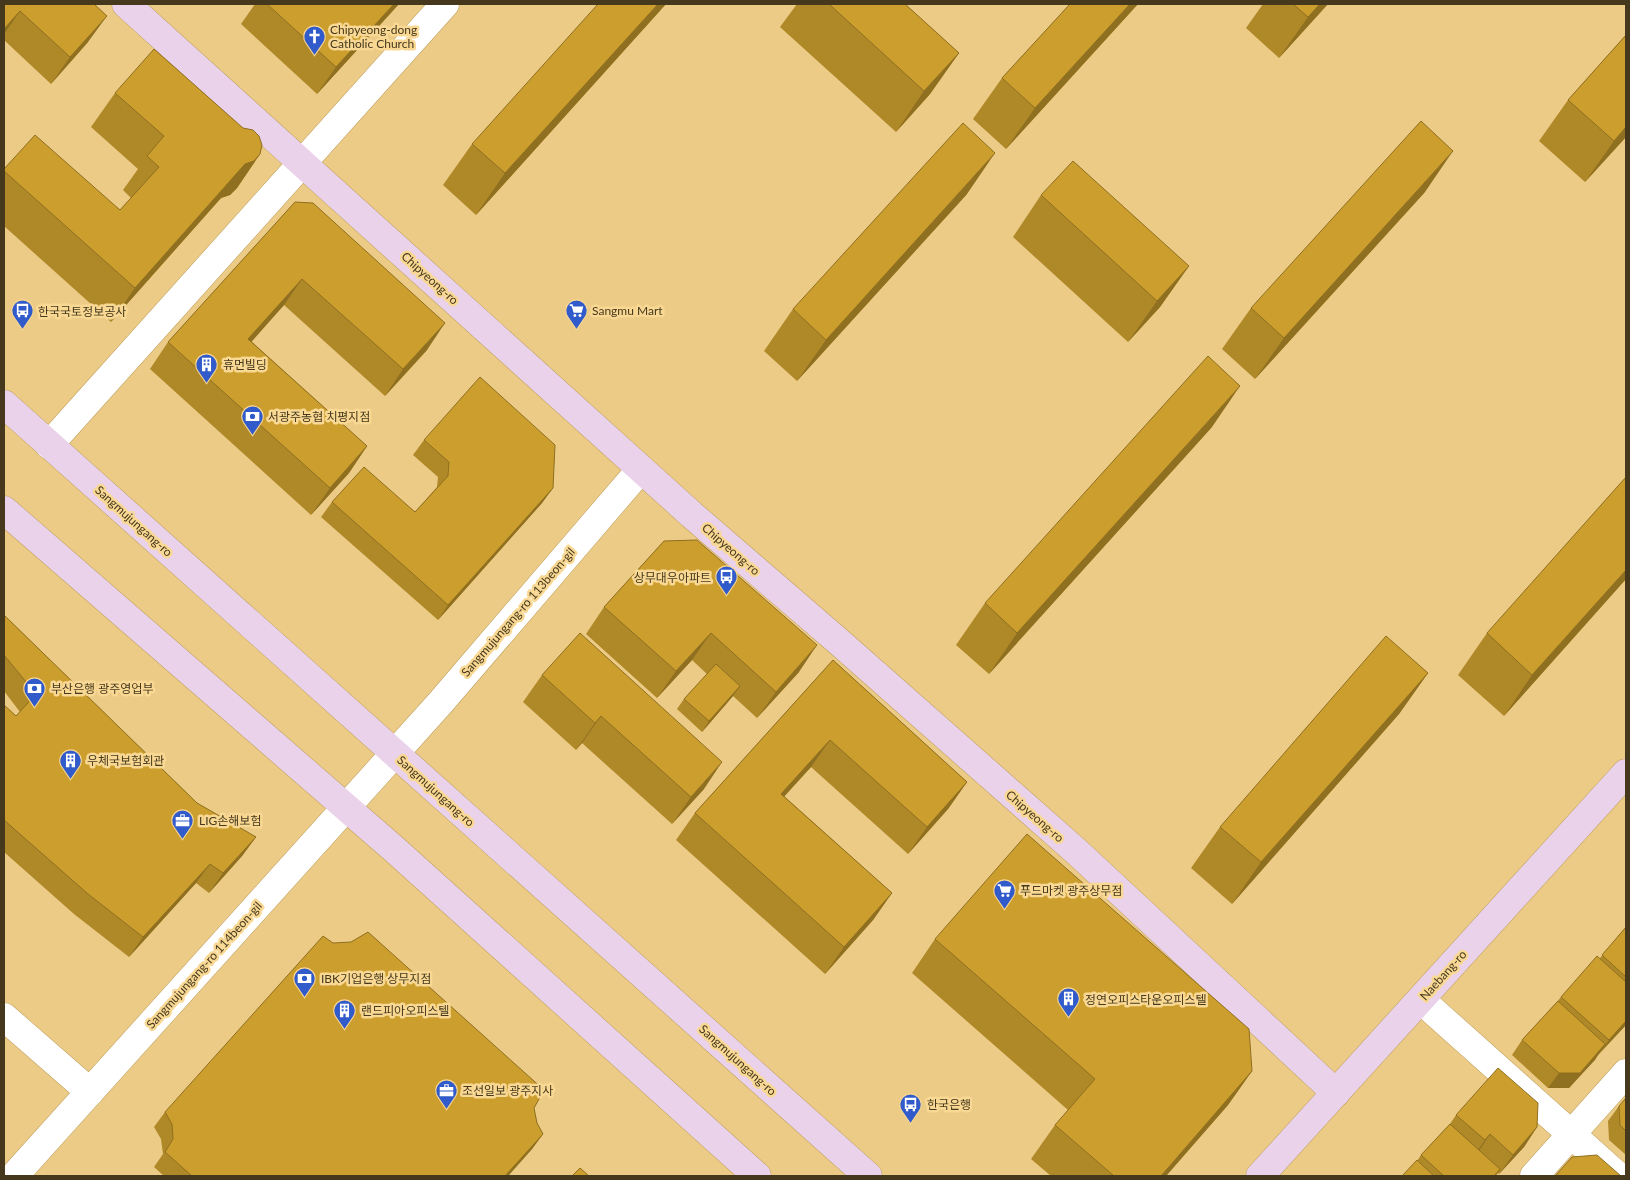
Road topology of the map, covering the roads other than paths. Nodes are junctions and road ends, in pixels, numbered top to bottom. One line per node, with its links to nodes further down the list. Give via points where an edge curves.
1 (126, 4): 3 (street, Chipyeong-ro)
2 (446, 4): 3 (street)
3 (303, 163): 5 (street); 6 (street, Chipyeong-ro)
4 (4, 404): 5 (street, Sangmujungang-ro)
5 (49, 445): 8 (street, Sangmujungang-ro)
6 (641, 469): 8 (street, Sangmujungang-ro 113beon-gil); 15 (street, Chipyeong-ro, via 1077,852)
7 (4, 510): 10 (street)
8 (394, 754): 10 (street, Sangmujungang-ro 114beon-gil); 19 (street, Sangmujungang-ro)
9 (1626, 773): 11 (street, Naebang-ro)
10 (346, 808): 14 (street, Sangmujungang-ro 114beon-gil); 18 (street)
11 (1421, 1000): 15 (street, Naebang-ro); 16 (street)
12 (4, 1016): 14 (street)
13 (1626, 1073): 16 (street)
14 (90, 1092): 17 (street, Sangmujungang-ro 114beon-gil)
15 (1336, 1093): 20 (street, Naebang-ro)
16 (1572, 1135): 21 (street); 22 (street)
17 (14, 1176)
18 (757, 1176)
19 (868, 1176)
20 (1260, 1176)
21 (1534, 1176)
22 (1618, 1176)

